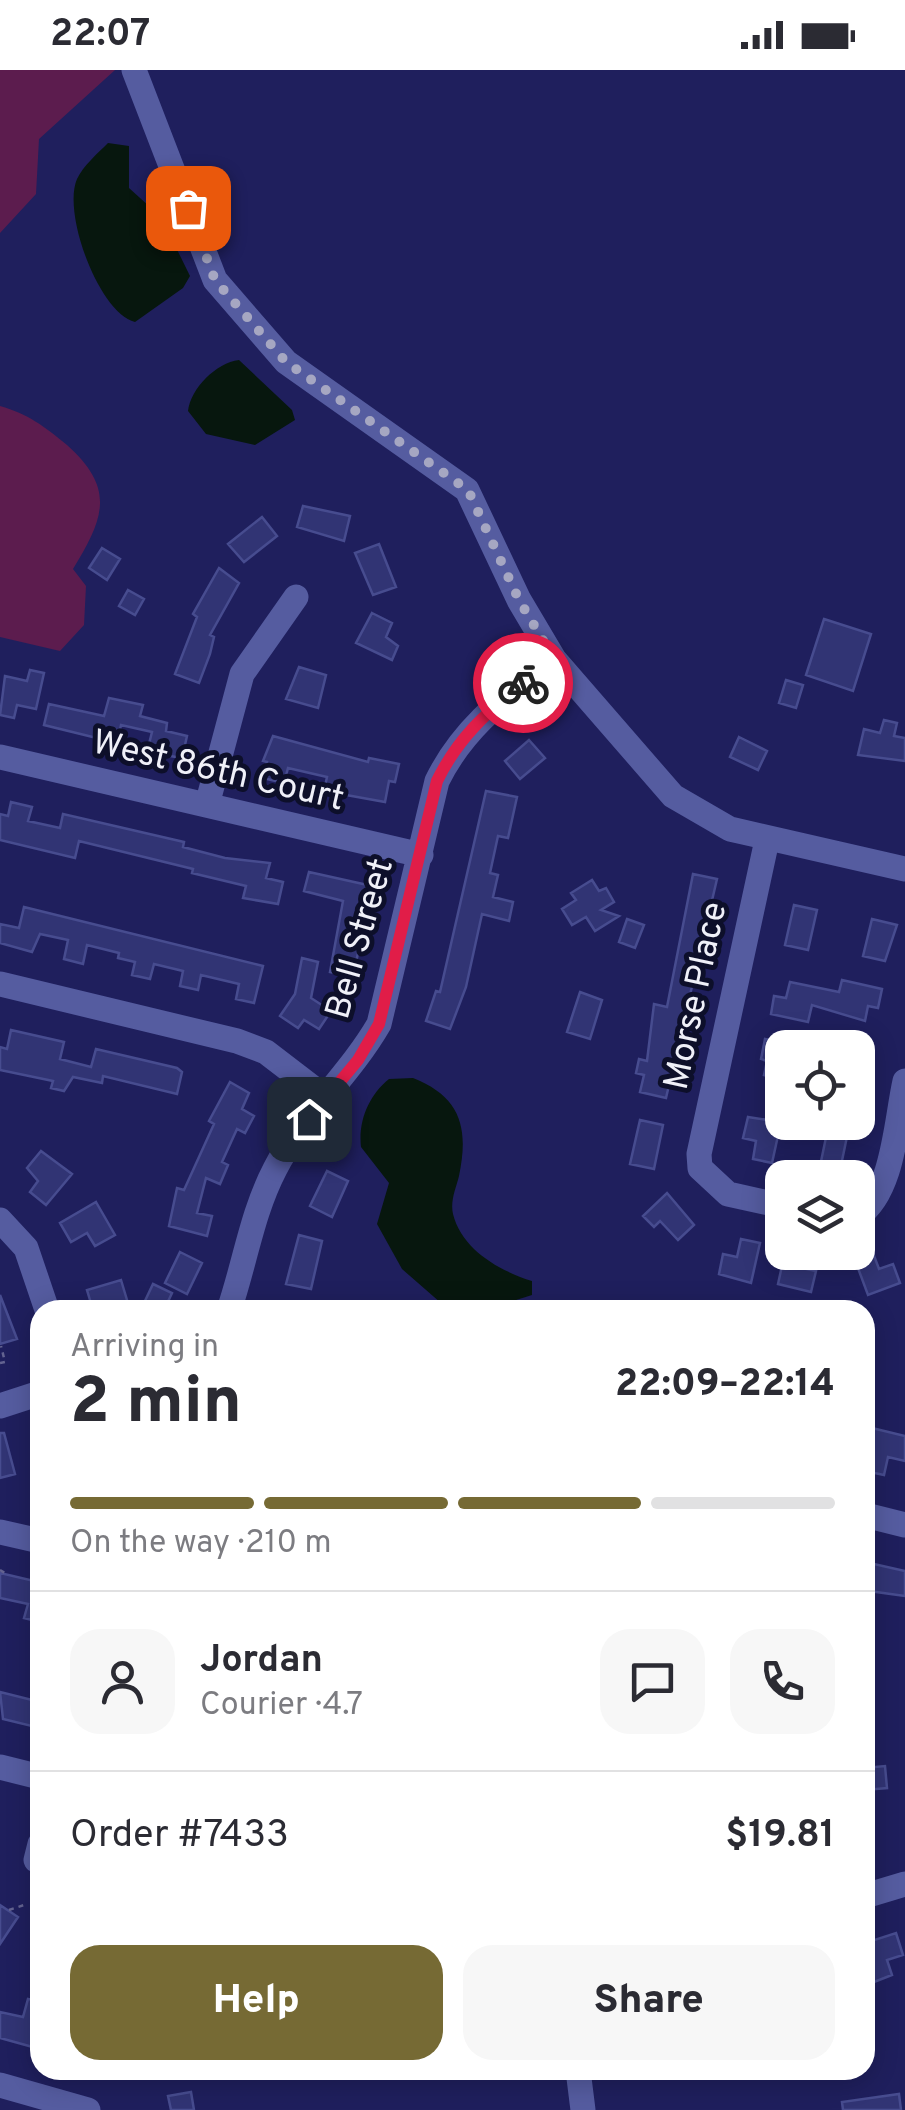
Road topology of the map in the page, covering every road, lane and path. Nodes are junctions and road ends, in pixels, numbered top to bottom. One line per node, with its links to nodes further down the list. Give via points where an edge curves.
1 (134, 70): 3 (street, via 215,280 286,362 468,490)
2 (296, 597): 5 (street, via 242,674)
3 (554, 659): 6 (street, via 673,796 730,829); 7 (street, Bell Street, via 476,720 452,752 437,781)
4 (0, 757): 5 (street, West 86th Court)
5 (207, 805): 7 (street, West 86th Court)
6 (767, 840): 8 (street); 13 (street, Morse Place, via 700,1168 728,1194)
7 (421, 855): 11 (street, Bell Street, via 379,1024)
8 (905, 869)
9 (0, 984): 11 (street, via 237,1041 266,1052)
10 (905, 1080): 12 (street)
11 (326, 1098): 16 (street, Bell Street, via 292,1140 263,1194)
12 (875, 1194)
13 (765, 1202)
14 (0, 1220): 15 (street, via 26,1248)
15 (44, 1300)
16 (232, 1300)
17 (2, 1346): 18 (path, via 6,1362)
18 (0, 1363)
19 (30, 1396): 20 (street)
20 (0, 1406)
21 (875, 1518): 22 (street)
22 (905, 1525)
23 (0, 1532): 24 (street)
24 (30, 1540)
25 (0, 1570): 26 (path)
26 (8, 1575)
27 (0, 1767): 28 (street)
28 (30, 1774)
29 (905, 1884): 30 (street)
30 (875, 1893)
31 (24, 1905): 32 (path)
32 (8, 1910)
33 (579, 2080): 36 (street)
34 (0, 2085): 35 (street)
35 (88, 2110)
36 (583, 2110)

